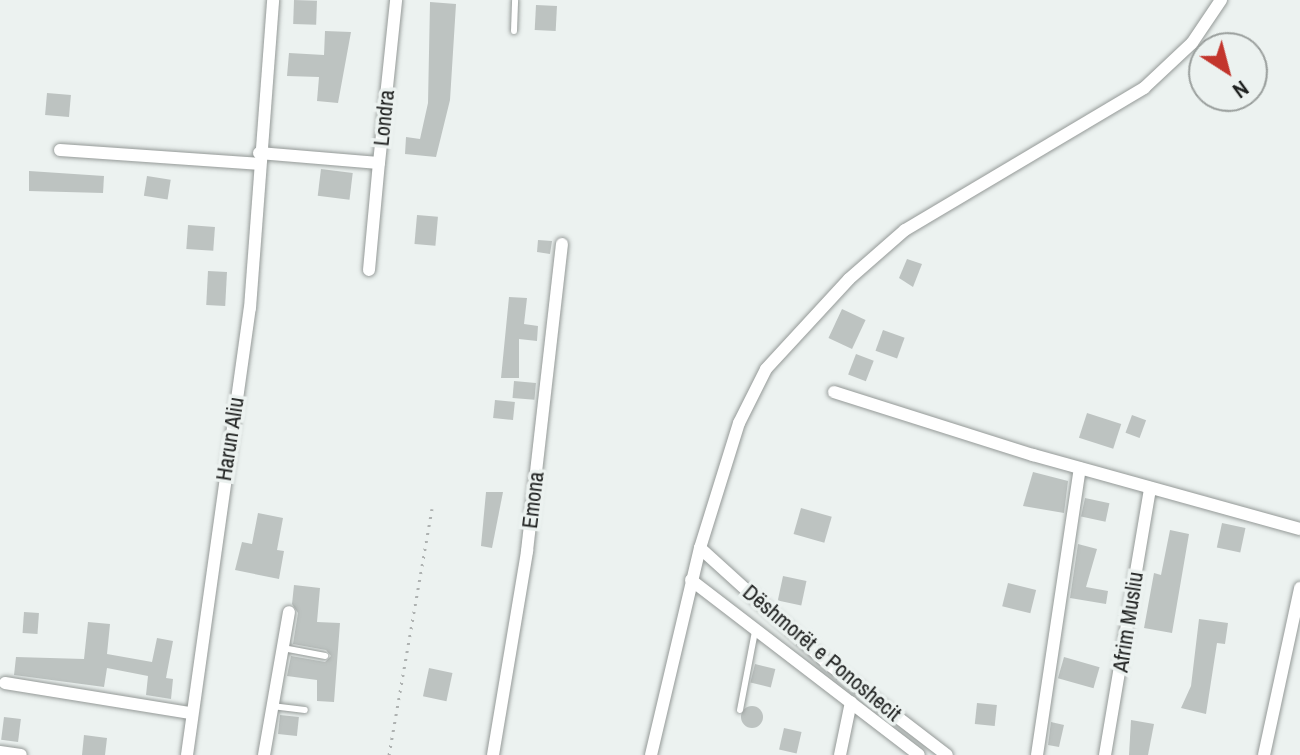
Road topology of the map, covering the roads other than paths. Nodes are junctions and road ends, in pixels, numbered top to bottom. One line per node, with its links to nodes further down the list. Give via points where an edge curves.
1 (273, 0): 7 (street, Harun Aliu)
2 (396, 0): 8 (street, Londra)
3 (515, 0): 5 (lane)
4 (1221, 0): 15 (street, via 1192,43 1144,88 905,230 784,346 739,423)
5 (514, 31)
6 (60, 150): 7 (street)
7 (258, 158): 8 (street, Londra); 29 (street, Harun Aliu, via 250,308)
8 (379, 163): 10 (street)
9 (562, 244): 34 (street, Emona, via 527,551)
10 (369, 270)
11 (834, 392): 12 (street)
12 (1080, 468): 13 (street); 39 (street)
13 (1150, 488): 14 (street); 40 (street, Afrim Musliu)
14 (1300, 529)
15 (700, 548): 16 (street); 20 (street, Dëshmorët e Ponoshecit)
16 (691, 580): 19 (street, Dëshmorët e Ponoshecit); 35 (street)
17 (1300, 588): 41 (street)
18 (289, 612): 21 (street)
19 (756, 625): 23 (street, Dëshmorët e Ponoshecit); 28 (lane)
20 (807, 646): 23 (street); 38 (street, Dëshmorët e Ponoshecit)
21 (283, 648): 22 (lane); 26 (street)
22 (325, 656)
23 (798, 659): 25 (street, Dëshmorët e Ponoshecit)
24 (5, 683): 29 (street)
25 (851, 702): 36 (street); 37 (street, Dëshmorët e Ponoshecit)
26 (272, 706): 27 (lane); 33 (street)
27 (305, 710)
28 (740, 710)
29 (191, 713): 32 (street, Harun Aliu)
30 (0, 752): 31 (street)
31 (21, 755)
32 (187, 755)
33 (264, 755)
34 (493, 755)
35 (651, 755)
36 (840, 755)
37 (919, 755)
38 (947, 755)
39 (1037, 755)
40 (1105, 755)
41 (1264, 755)

